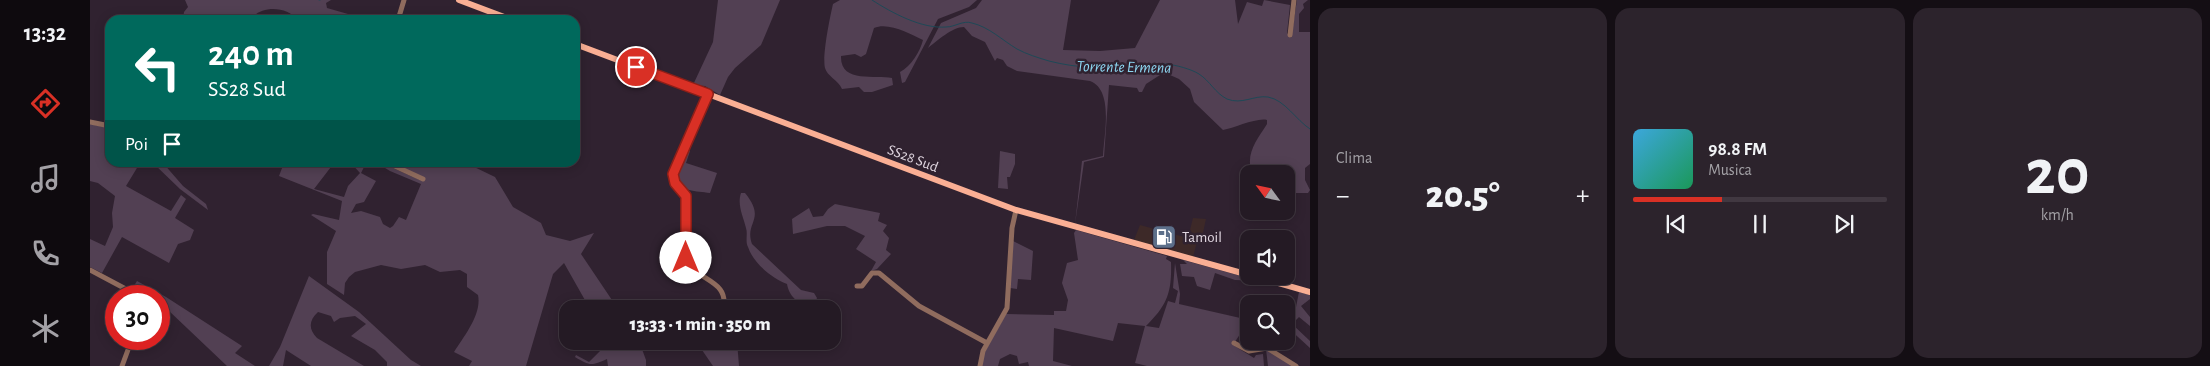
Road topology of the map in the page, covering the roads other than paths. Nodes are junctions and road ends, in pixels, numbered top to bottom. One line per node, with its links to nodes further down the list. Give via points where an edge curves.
1 (404, 0): 4 (street)
2 (459, 0): 5 (main road)
3 (1294, 0): 6 (street)
4 (400, 15)
5 (499, 15)
6 (1290, 35)
7 (580, 46): 8 (main road, SS28 Sud)
8 (708, 94): 13 (main road, SS28 Sud); 20 (street, via 673,177 686,196 687,261 694,270 720,288)
9 (90, 122): 10 (street)
10 (105, 125)
11 (397, 167): 12 (street)
12 (423, 179)
13 (1016, 210): 15 (main road, SS28 Sud); 22 (street, via 1007,308)
14 (90, 270): 16 (street)
15 (1240, 272)
16 (118, 285)
17 (1286, 285): 19 (main road)
18 (857, 286): 22 (street, via 862,286 872,273 879,273 918,306)
19 (1310, 292)
20 (724, 300)
21 (1234, 342): 26 (street, via 1249,351 1267,348)
22 (987, 343): 25 (street)
23 (128, 350): 24 (street)
24 (122, 366)
25 (980, 366)
26 (1296, 366)

